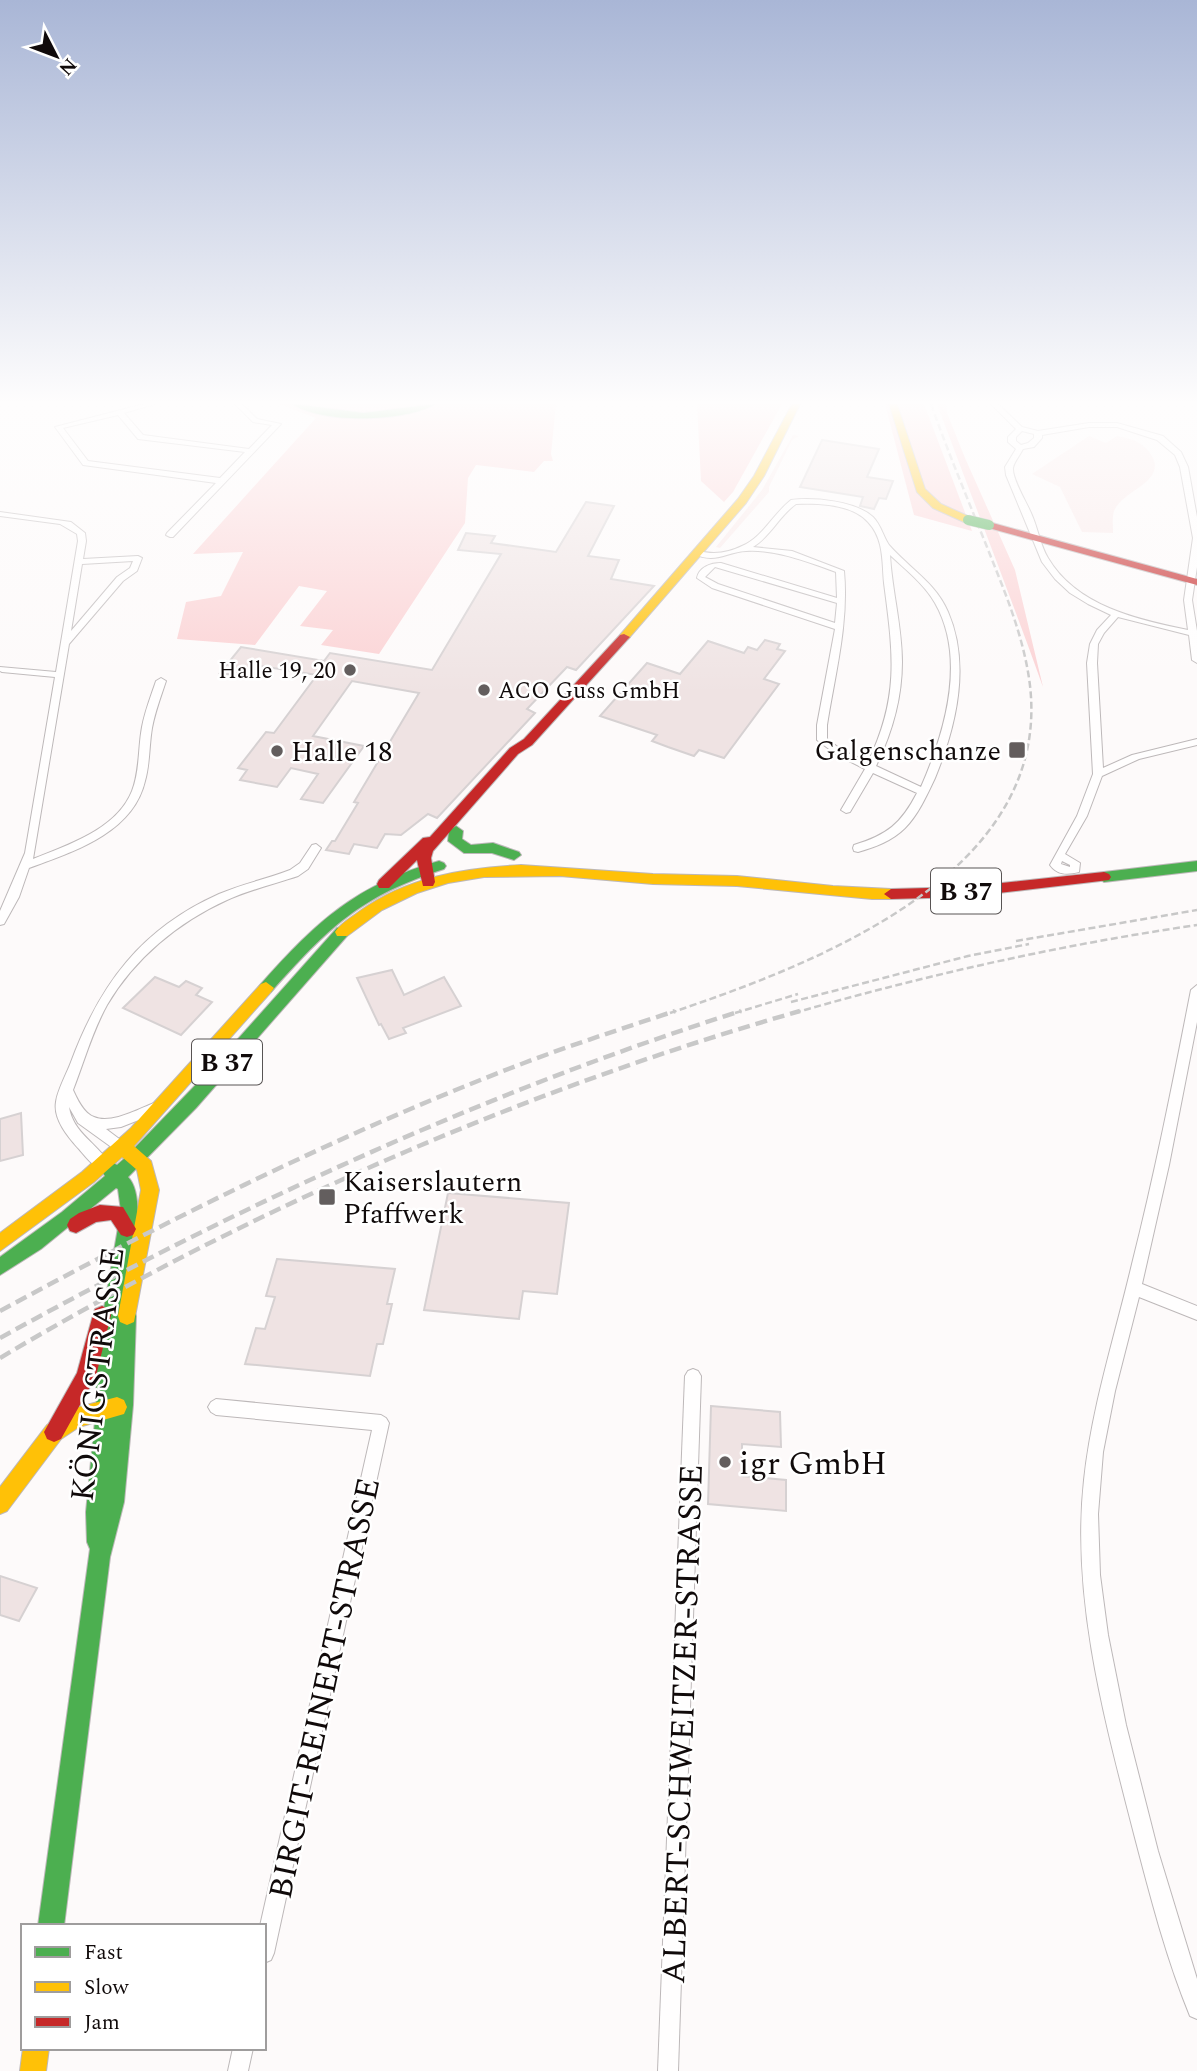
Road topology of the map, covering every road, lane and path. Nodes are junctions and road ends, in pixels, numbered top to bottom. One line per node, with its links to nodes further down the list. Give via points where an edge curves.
1 (203, 501): 8 (street)
2 (740, 501): 12 (main road)
3 (931, 501): 9 (main road, bridge, via 968,520)
4 (1021, 501): 9 (street)
5 (1190, 501): 15 (street, via 1197,538)
6 (0, 514): 14 (street, via 75,528 81,533)
7 (766, 533): 10 (street, via 790,505 815,502 862,513); 11 (street); 13 (street, via 773,544)
8 (170, 535)
9 (1035, 536): 15 (main road); 17 (street, via 1043,557 1066,585)
10 (886, 546): 26 (street, via 897,640 897,693); 28 (street, via 929,588 952,640 951,715)
11 (747, 549): 12 (street, via 717,555); 13 (street)
12 (696, 553): 30 (main road, via 528,742 514,751)
13 (789, 553): 16 (street, via 841,571)
14 (80, 562): 20 (street); 20 (street, via 138,558 134,569 120,579)
15 (1193, 581): 19 (street)
16 (841, 602): 18 (street); 18 (street, via 721,565 713,565 701,575 715,586)
17 (1116, 614): 19 (street); 27 (street, via 1094,644)
18 (838, 627): 26 (street, via 822,740)
19 (1191, 633): 21 (street)
20 (67, 642): 23 (street)
21 (1197, 660)
22 (1, 668): 23 (street)
23 (60, 675): 35 (street)
24 (161, 681): 35 (street, via 135,797 97,834)
25 (1197, 742): 27 (street, via 1136,757)
26 (873, 769): 28 (street); 29 (street)
27 (1098, 774): 34 (street, via 1082,816)
28 (923, 792): 32 (street, via 891,835)
29 (846, 810)
30 (451, 828): 33 (main road, via 455,841 469,850 493,848); 37 (main road, via 427,849); 39 (main road)
31 (316, 848): 42 (street, via 300,870 213,902 144,951 103,1003)
32 (858, 848)
33 (514, 855): 37 (main road, B 37, via 472,859); 38 (main road, B 37, via 584,858)
34 (1059, 855)
35 (26, 866): 40 (street)
36 (1197, 866): 38 (main road, B 37, via 984,890 884,894)
37 (427, 875): 38 (main road, B 37, via 519,868 676,881); 39 (main road, B 37); 46 (main road, B 37, via 378,904 332,940)
38 (734, 881)
39 (384, 884): 43 (main road, B 37, via 320,927)
40 (0, 921)
41 (1197, 990): 53 (street)
42 (67, 1091): 44 (street); 47 (street, via 62,1101 66,1123)
43 (163, 1105): 44 (street, via 106,1125); 45 (main road, B 37)
44 (83, 1119): 45 (street)
45 (121, 1148): 46 (main road); 47 (main road, B 37)
46 (137, 1158): 48 (main road, B 37); 56 (main road, KÖNIGSTRASSE, via 145,1166 150,1190 126,1320)
47 (103, 1164): 48 (main road); 50 (main road, B 37)
48 (120, 1175): 49 (main road, KÖNIGSTRASSE, via 130,1200); 51 (main road, B 37)
49 (127, 1228): 51 (main road, via 117,1213 99,1211 40,1251); 52 (main road, KÖNIGSTRASSE)
50 (0, 1243)
51 (6, 1263)
52 (118, 1277): 58 (main road, KÖNIGSTRASSE, via 107,1348); 60 (main road, via 104,1305 86,1376)
53 (1134, 1288): 54 (street); 65 (street, via 1094,1465 1092,1571 1098,1630 1129,1776 1165,1915)
54 (1197, 1313)
55 (693, 1376): 70 (street, ALBERT-SCHWEITZER-STRASSE)
56 (123, 1405): 58 (main road); 62 (main road, KÖNIGSTRASSE, via 114,1502)
57 (216, 1407): 59 (street)
58 (106, 1410): 60 (main road, via 75,1418); 62 (main road, KÖNIGSTRASSE, via 96,1512)
59 (381, 1423): 64 (street, BIRGIT-REINERT-STRASSE)
60 (54, 1432): 61 (main road)
61 (0, 1504)
62 (99, 1557): 63 (main road, KÖNIGSTRASSE)
63 (51, 1924)
64 (266, 1944)
65 (1197, 2009)
66 (36, 2050): 68 (main road)
67 (243, 2050): 69 (street)
68 (33, 2071)
69 (238, 2071)
70 (668, 2071)

